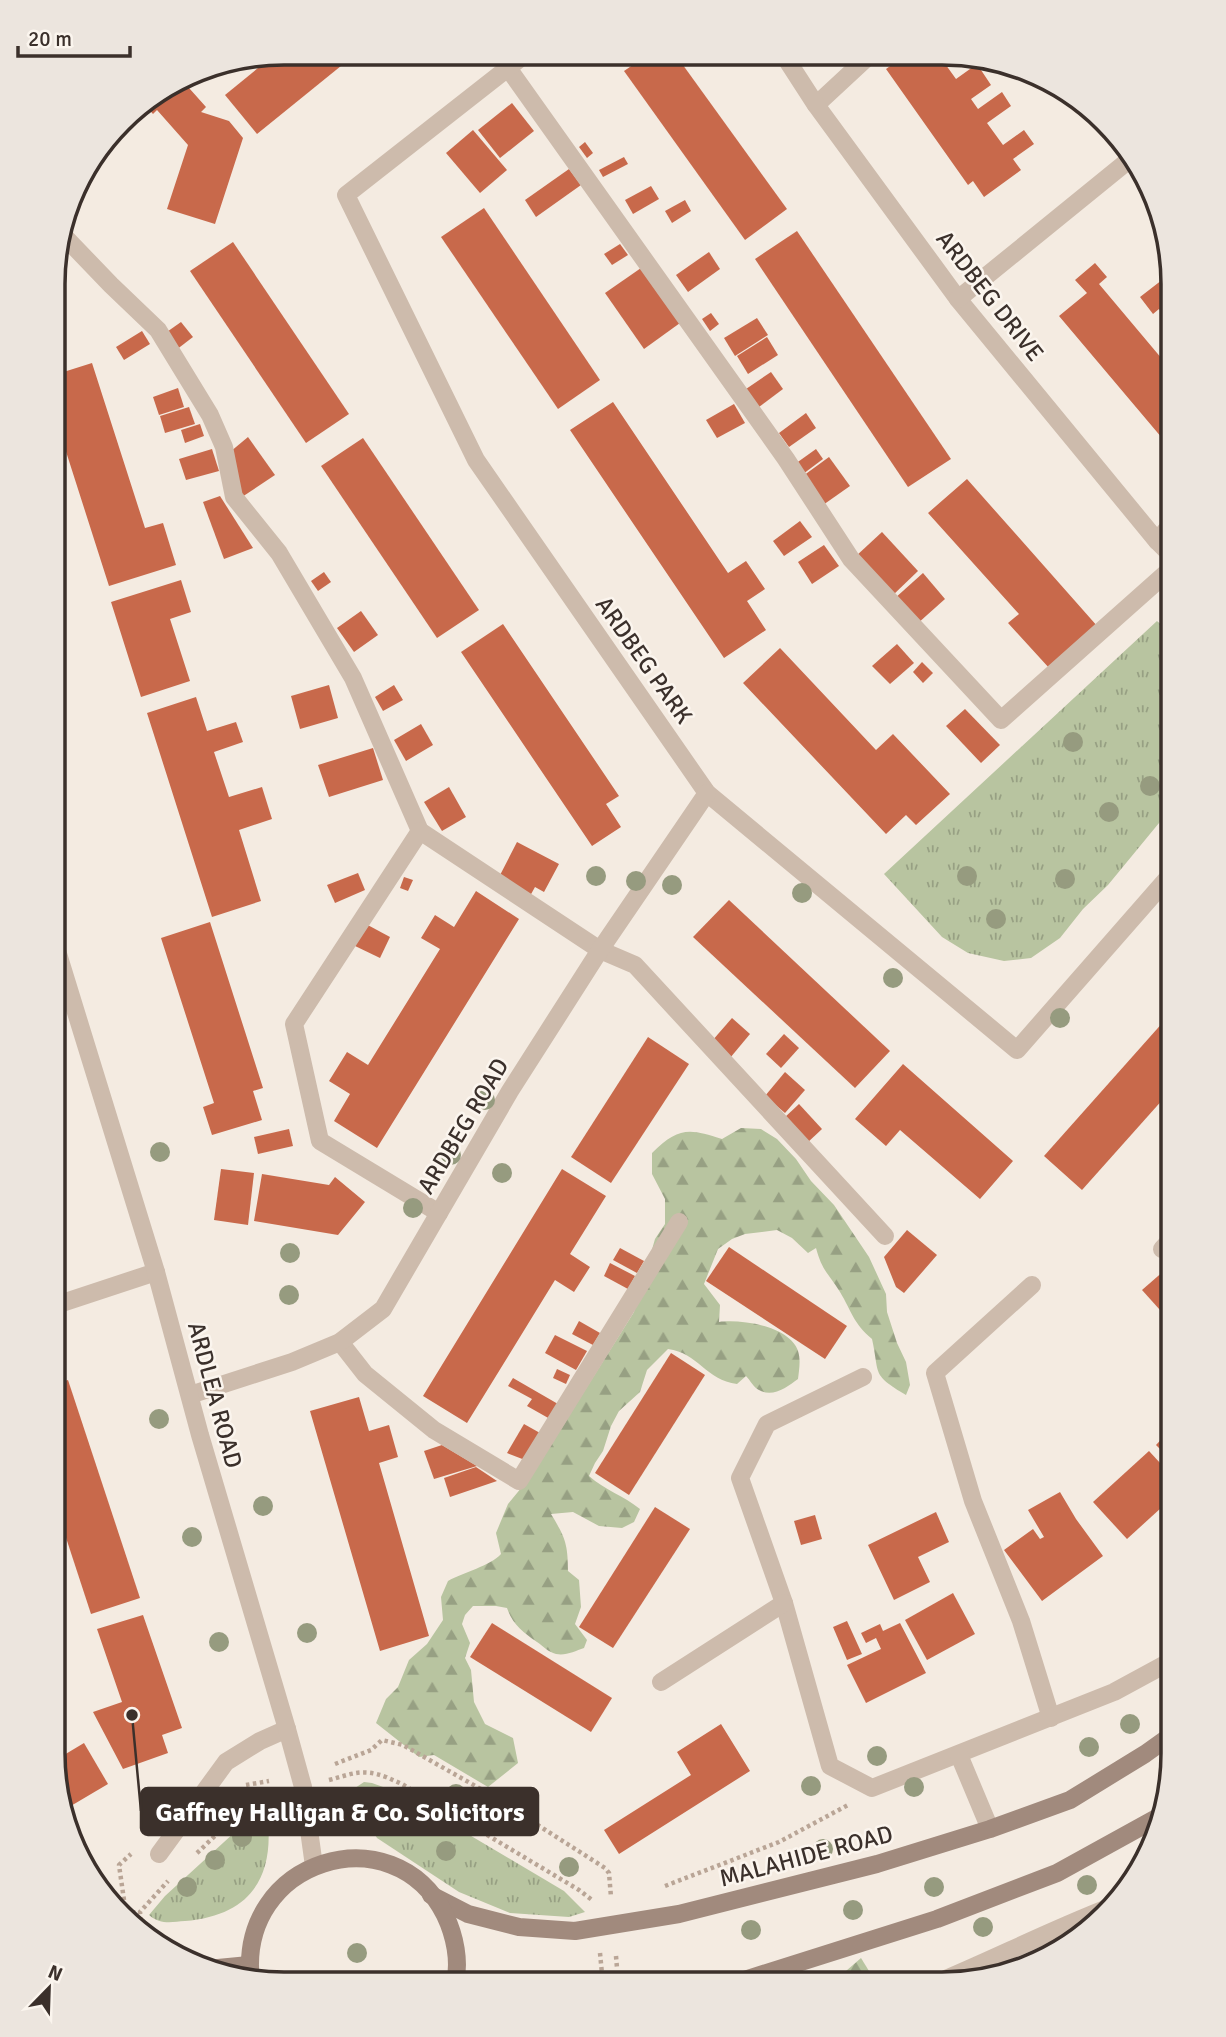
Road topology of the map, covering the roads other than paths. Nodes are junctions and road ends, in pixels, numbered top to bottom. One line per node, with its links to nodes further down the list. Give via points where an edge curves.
1 (512, 65): 4 (street, ARDBEG PARK)
2 (790, 65): 5 (street, ARDBEG DRIVE)
3 (859, 65): 5 (street)
4 (508, 68): 12 (street, via 786,459 850,559 1001,720); 13 (street, ARDBEG PARK, via 346,195 476,460)
5 (816, 105): 8 (street, ARDBEG DRIVE)
6 (1125, 163): 8 (street)
7 (69, 241): 14 (street, via 158,330 210,415 225,447 234,497 279,553 353,678)
8 (958, 299): 10 (street, ARDBEG DRIVE)
9 (1161, 536): 10 (street)
10 (1157, 541): 11 (street, ARDBEG DRIVE)
11 (1161, 545)
12 (1161, 578)
13 (707, 793): 15 (street, ARDBEG PARK, via 1017,1050); 16 (street, ARDBEG ROAD)
14 (420, 831): 16 (street); 18 (street, via 293,1024 320,1141)
15 (1161, 886)
16 (600, 950): 18 (street, ARDBEG ROAD); 20 (street, via 635,965)
17 (65, 977): 21 (street, ARDLEA ROAD)
18 (439, 1213): 24 (street, ARDBEG ROAD, via 383,1309)
19 (679, 1222): 24 (street, via 519,1481 434,1430 365,1374)
20 (885, 1236)
21 (156, 1272): 23 (street); 26 (street, ARDLEA ROAD)
22 (1031, 1285): 30 (street, via 935,1373 973,1501 1021,1621)
23 (65, 1302)
24 (340, 1342): 26 (street, ARDBEG ROAD)
25 (863, 1377): 27 (street, via 767,1424 740,1478)
26 (190, 1395): 31 (street, ARDLEA ROAD)
27 (784, 1603): 29 (street); 33 (street, via 830,1766 872,1788)
28 (1161, 1667): 30 (street)
29 (661, 1682)
30 (1051, 1718): 33 (street)
31 (287, 1729): 36 (street, via 226,1762); 37 (street, ARDLEA ROAD, via 303,1787)
32 (1161, 1743): 35 (main road, MALAHIDE ROAD, via 1070,1800)
33 (959, 1755): 35 (street)
34 (1150, 1822): 43 (main road, via 1057,1873 937,1919)
35 (990, 1829): 38 (main road, MALAHIDE ROAD, via 877,1864 680,1914 575,1931 519,1927 468,1914)
36 (159, 1854)
37 (314, 1866): 38 (main road, via 349,1858 374,1861 397,1868); 41 (main road, via 279,1889 264,1909 254,1931)
38 (432, 1895): 42 (main road, via 451,1928)
39 (1088, 1916): 40 (street, via 1059,1927)
40 (992, 1966)
41 (250, 1969)
42 (456, 1972)
43 (770, 1972)

